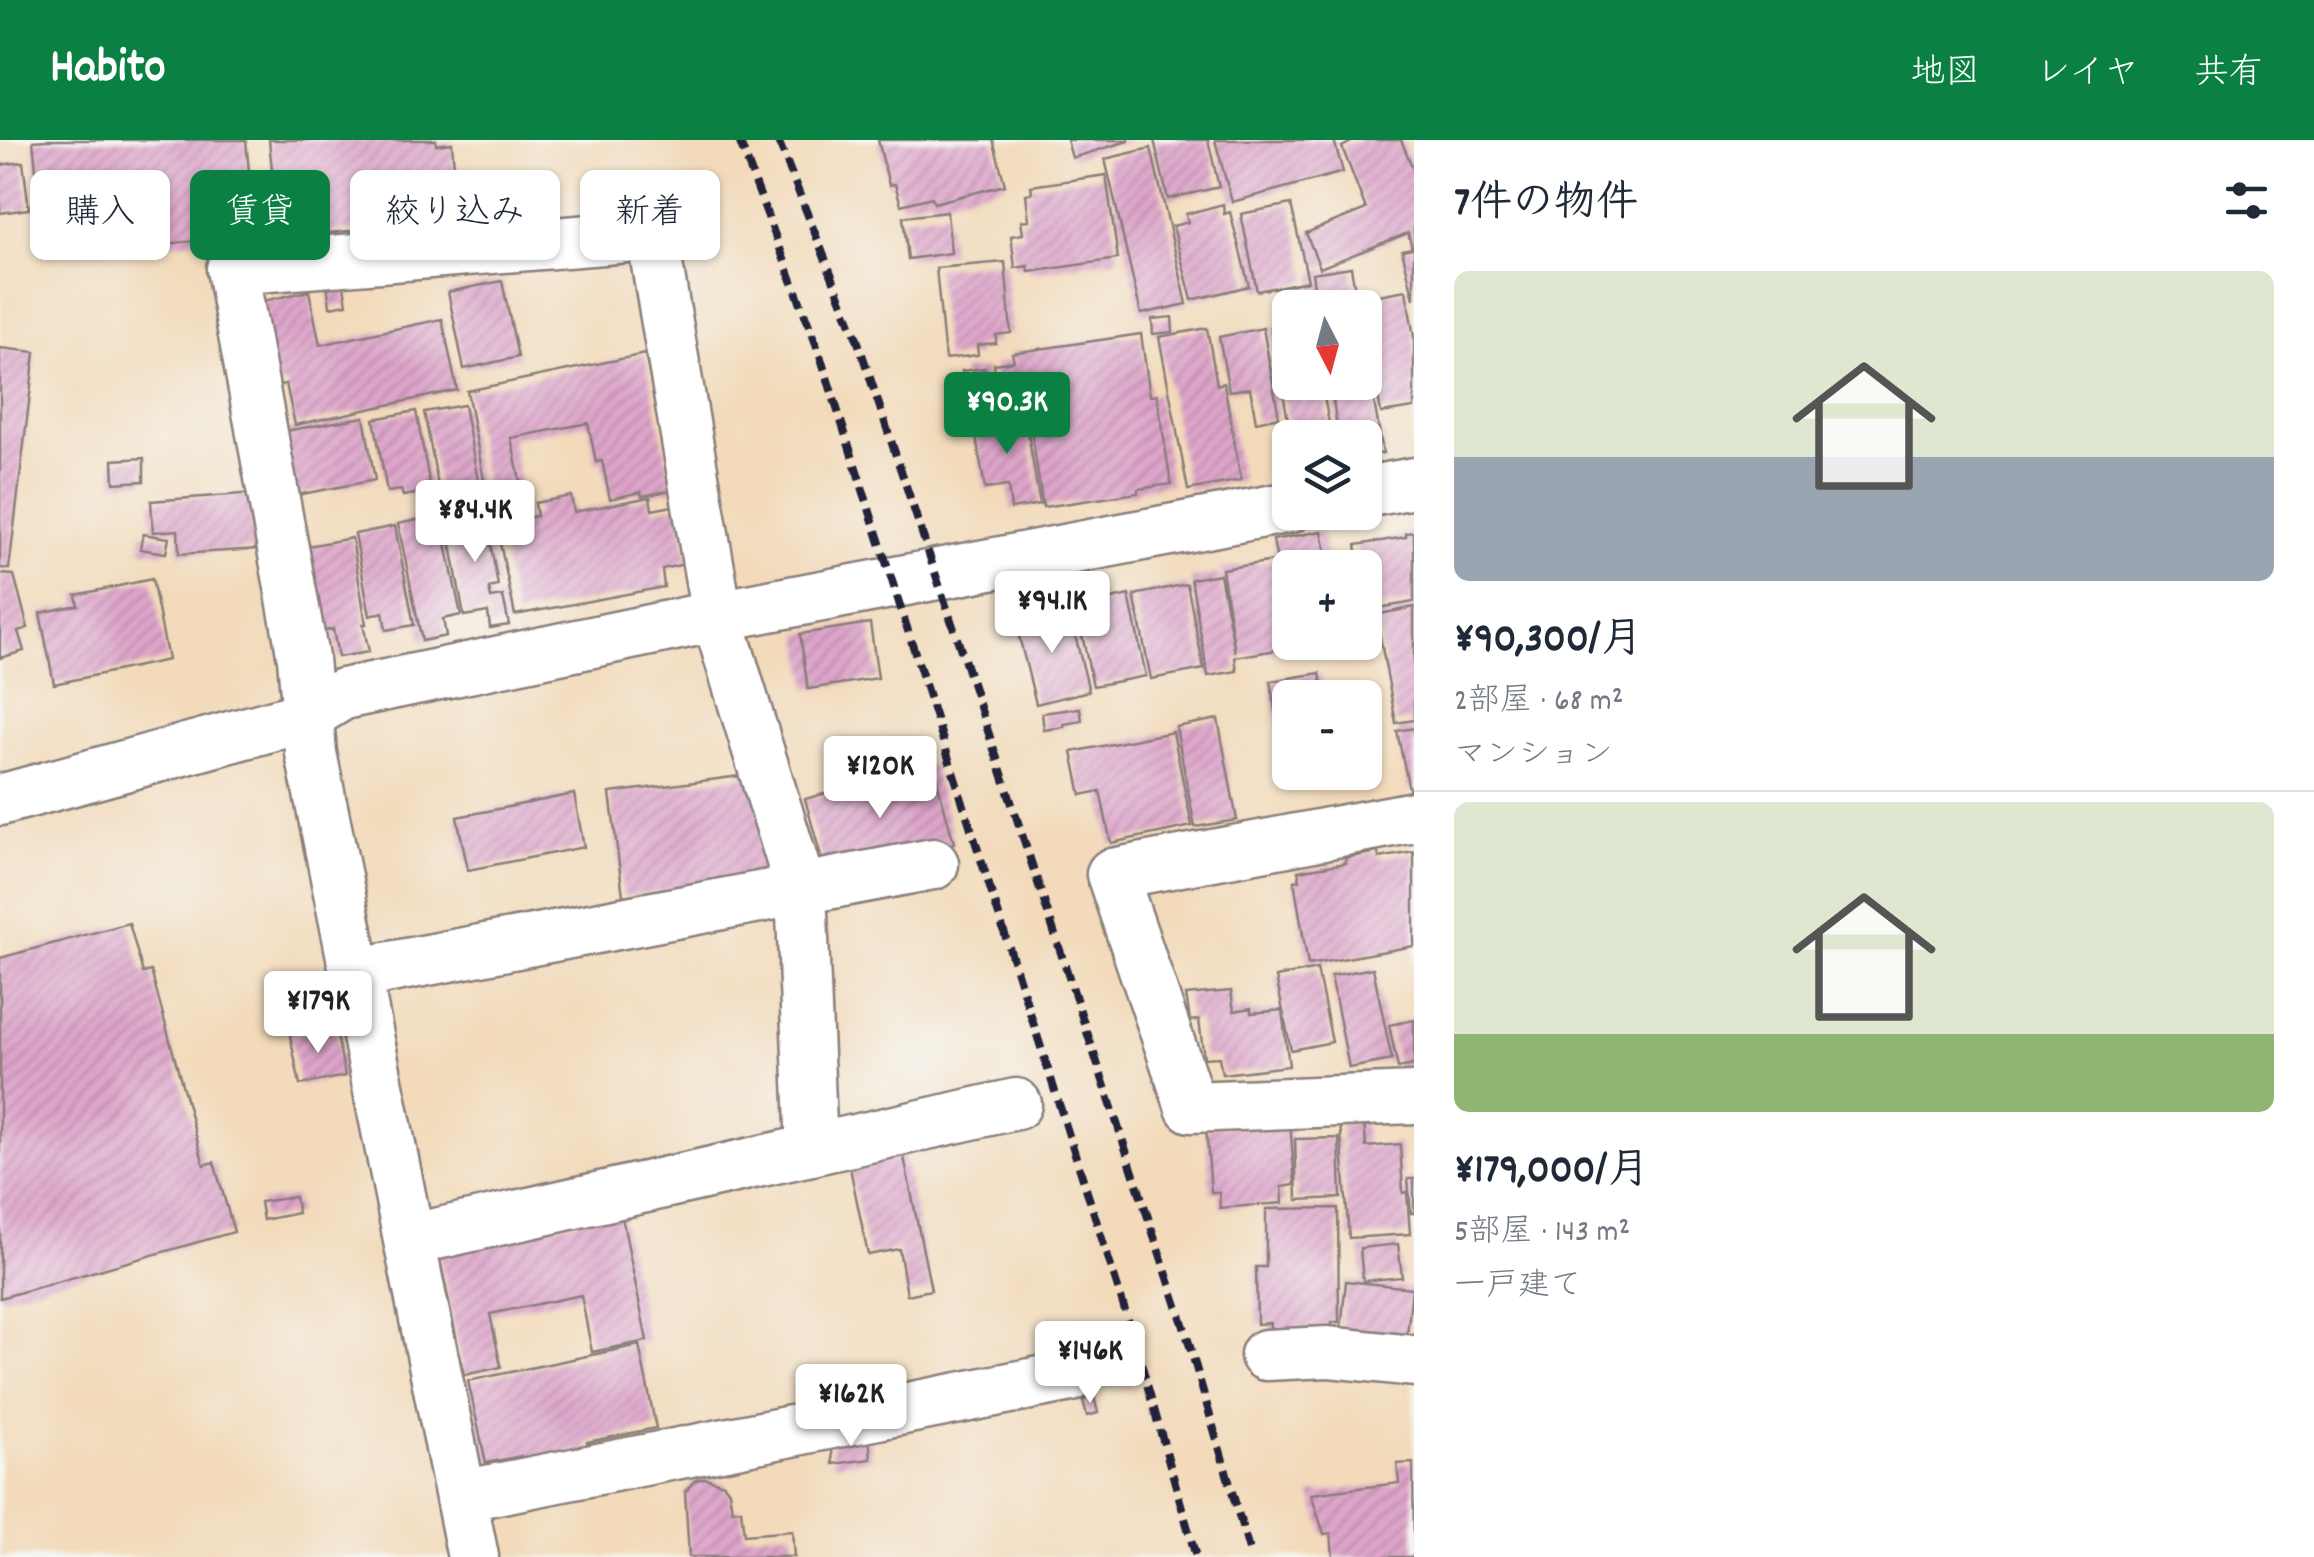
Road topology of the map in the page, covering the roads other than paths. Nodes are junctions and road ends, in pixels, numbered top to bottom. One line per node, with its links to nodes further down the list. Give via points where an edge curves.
1 (1414, 483): 2 (street)
2 (1382, 489)
3 (1272, 510): 4 (street)
4 (717, 616): 5 (street, via 343,694); 5 (street, via 652,235 232,269 304,658); 9 (street)
5 (307, 716): 6 (street); 10 (street)
6 (0, 800)
7 (1414, 817): 11 (street, via 1112,874 1192,1107)
8 (933, 864): 9 (street)
9 (801, 890): 10 (street); 13 (street)
10 (354, 974): 14 (street)
11 (1414, 1098)
12 (1016, 1104): 13 (street)
13 (812, 1150): 14 (street)
14 (409, 1240): 18 (street)
15 (1266, 1355): 16 (street, via 1328,1352)
16 (1414, 1361)
17 (1070, 1376): 18 (street)
18 (460, 1496): 19 (street)
19 (473, 1557)

